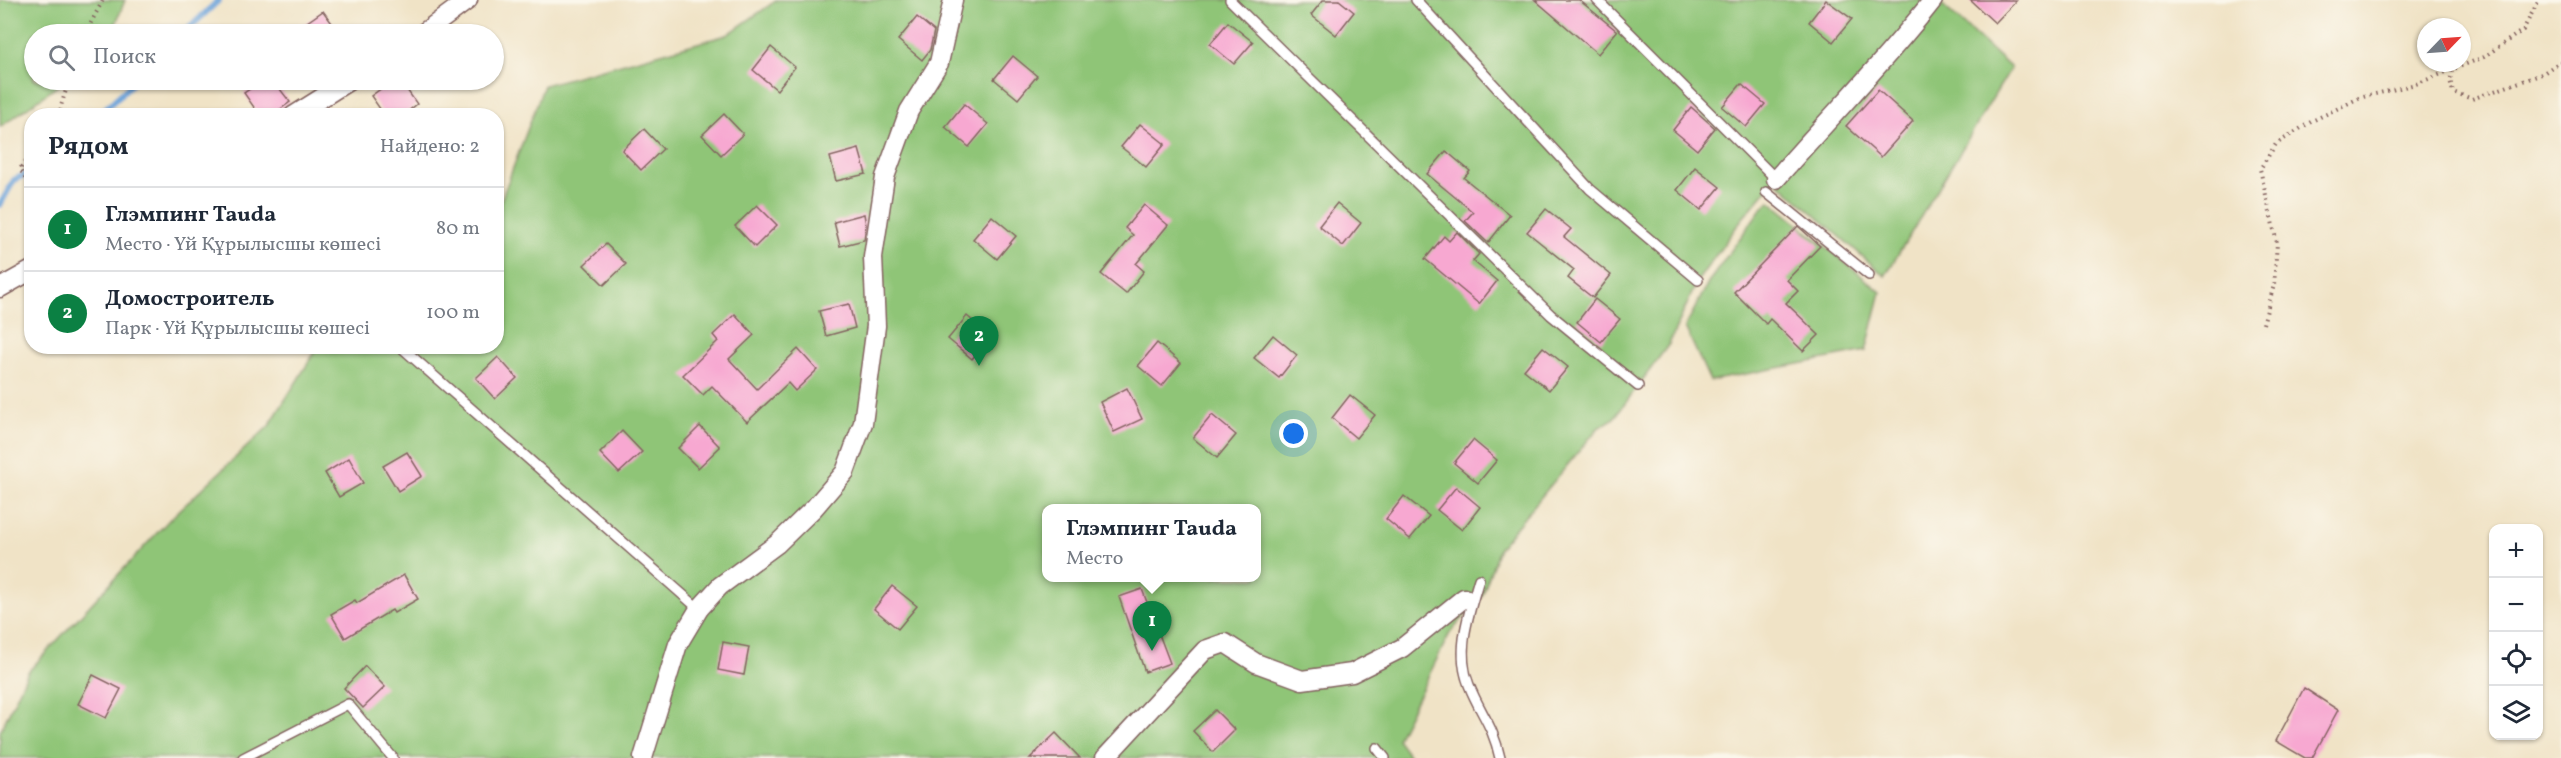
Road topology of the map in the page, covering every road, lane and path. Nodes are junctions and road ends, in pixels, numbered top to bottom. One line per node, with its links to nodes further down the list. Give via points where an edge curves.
1 (103, 0): 9 (path)
2 (468, 0): 10 (street)
3 (953, 0): 31 (street, via 939,63 909,111 885,177 873,257 876,326 863,423 845,472 777,544 720,586)
4 (1230, 0): 28 (lane, via 1551,315)
5 (1416, 0): 24 (lane, via 1590,189)
6 (1597, 0): 21 (lane)
7 (1933, 0): 21 (street)
8 (2539, 0): 12 (path, via 2523,30)
9 (90, 24)
10 (436, 24)
11 (2561, 61): 14 (path, via 2542,74 2472,99 2453,92)
12 (2471, 63)
13 (2449, 72): 26 (path, via 2359,98 2276,144 2260,169 2277,243 2274,285)
14 (2452, 72)
15 (66, 90): 17 (path)
16 (334, 90): 18 (street)
17 (60, 108)
18 (306, 108)
19 (24, 163): 20 (path, via 20,169)
20 (24, 178)
21 (1771, 186): 23 (lane)
22 (24, 274): 25 (street)
23 (1869, 275)
24 (1698, 280)
25 (0, 288)
26 (2263, 324)
27 (409, 354): 31 (lane)
28 (1638, 386)
29 (1479, 579): 38 (lane, via 1463,658 1470,687 1496,737)
30 (1464, 598): 36 (street, via 1402,648 1352,673 1302,680 1256,663 1225,643 1205,650)
31 (699, 609): 35 (street, via 678,644)
32 (1377, 748): 37 (lane)
33 (243, 758): 34 (lane, via 348,704)
34 (393, 758)
35 (643, 758)
36 (1105, 758)
37 (1385, 758)
38 (1500, 758)

